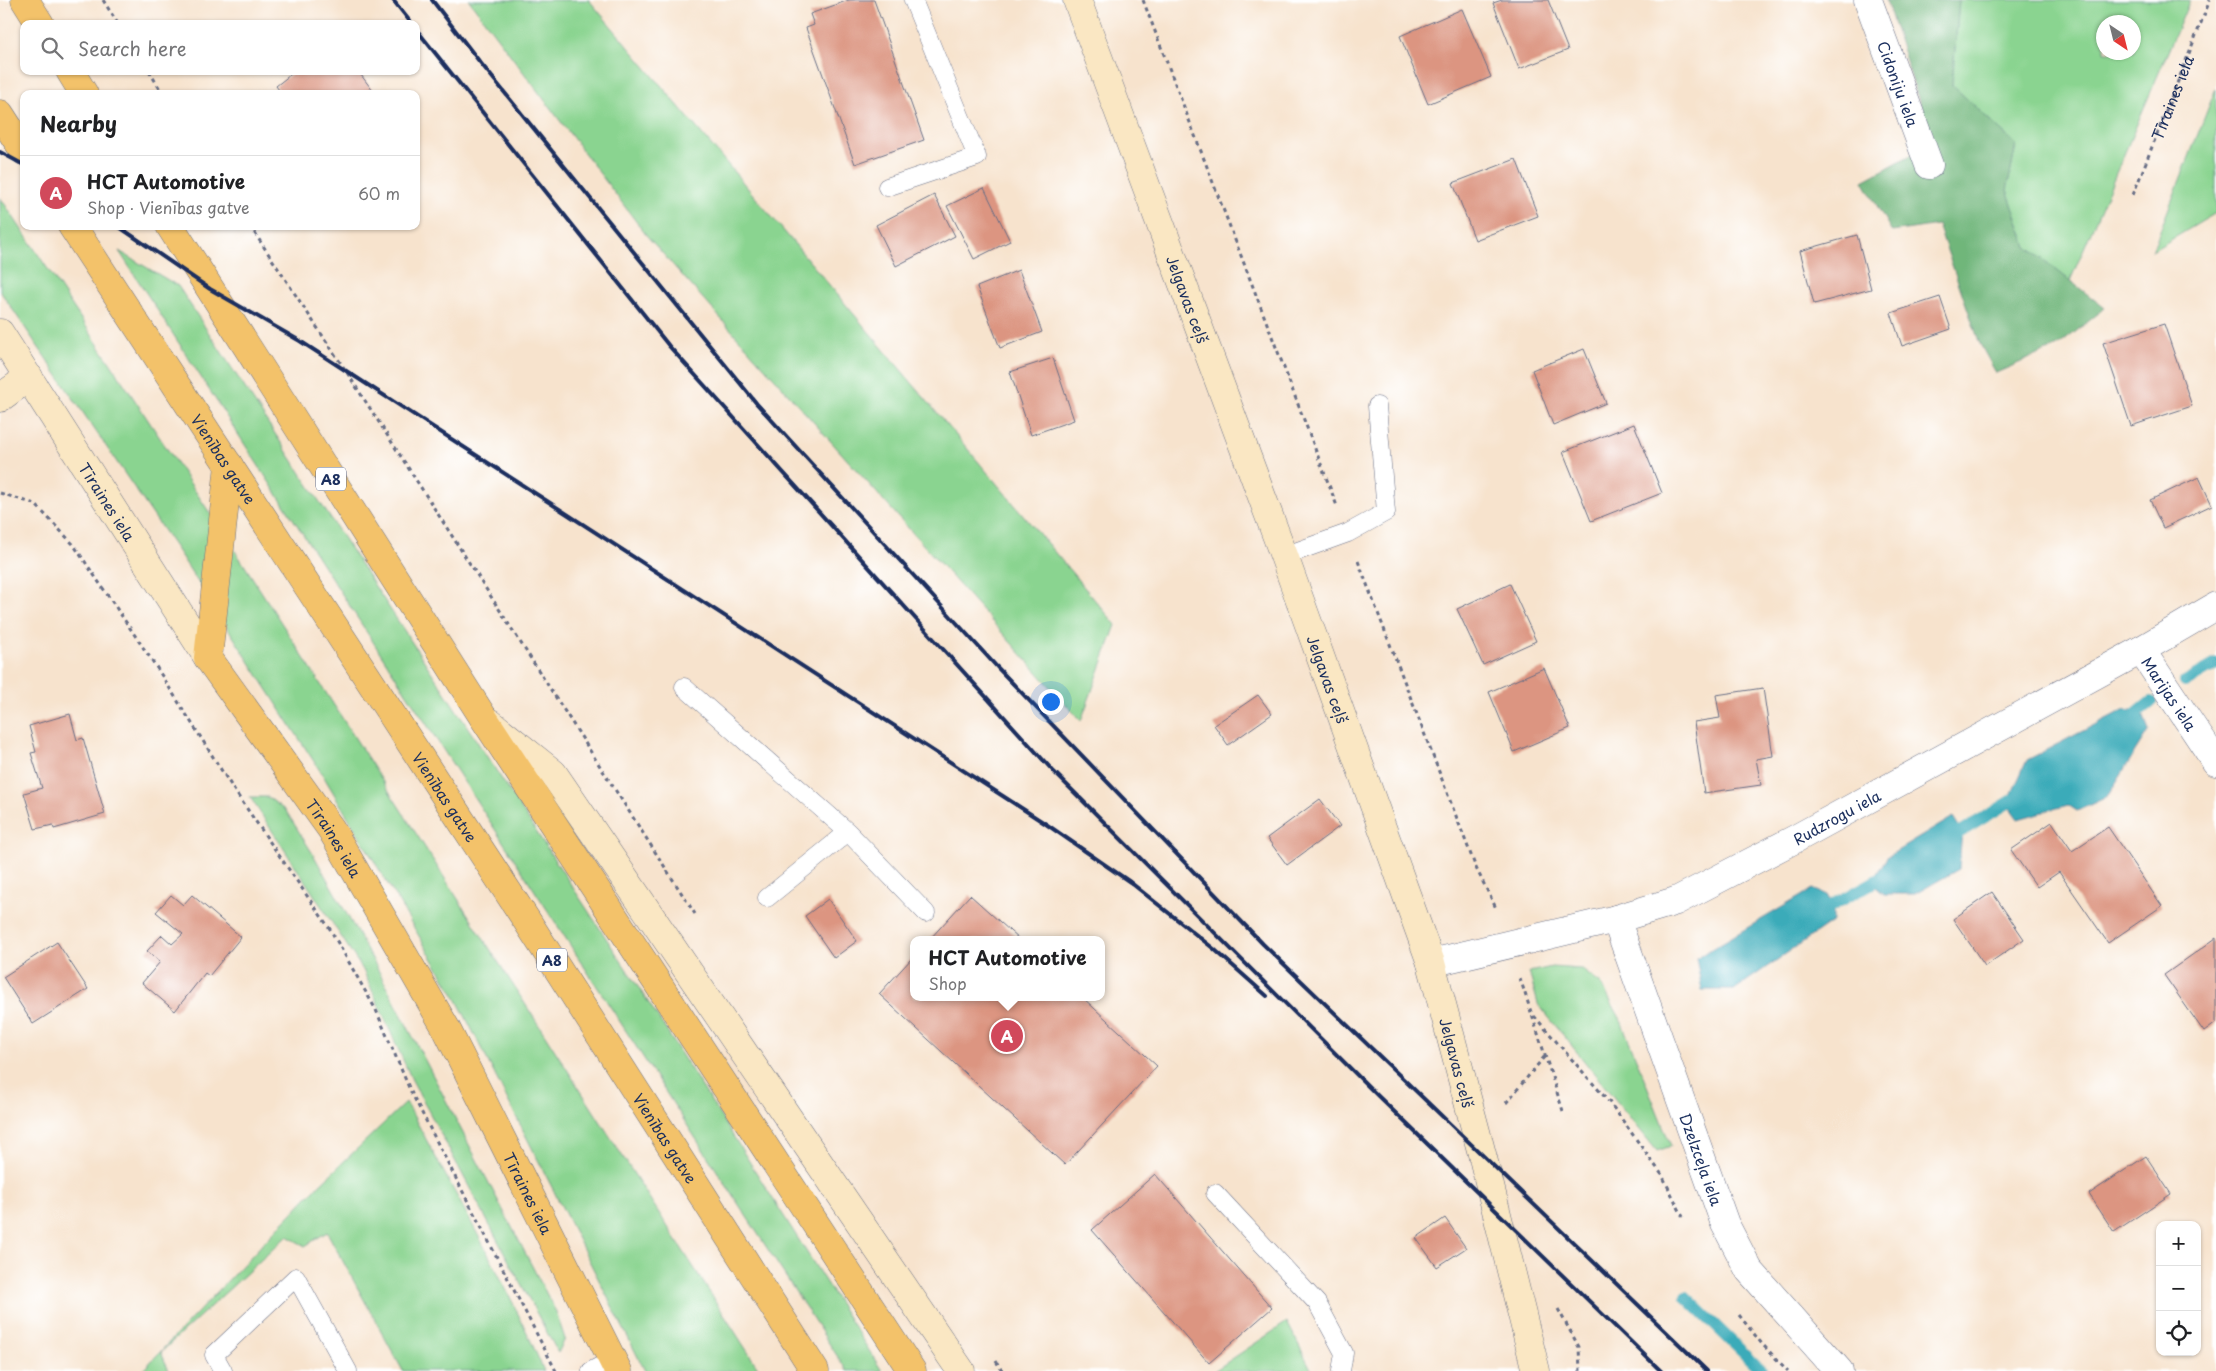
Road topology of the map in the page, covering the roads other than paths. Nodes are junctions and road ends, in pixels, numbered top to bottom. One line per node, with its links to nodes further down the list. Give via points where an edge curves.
1 (25, 0): 5 (highway)
2 (913, 0): 11 (lane, via 977,157)
3 (1077, 0): 19 (main road, Jelgavas ceļš)
4 (1868, 0): 10 (street, Cidoniju iela)
5 (38, 20)
6 (72, 75): 7 (highway)
7 (82, 90)
8 (0, 114): 9 (highway)
9 (20, 145)
10 (1929, 165)
11 (887, 187)
12 (75, 230): 18 (highway, Vienības gatve / A8)
13 (173, 230): 24 (highway, A8)
14 (0, 333): 15 (main road, Tīraines iela)
15 (29, 377): 16 (main road); 22 (main road, Tīraines iela)
16 (0, 398)
17 (1378, 406): 19 (lane, via 1386,512 1348,534)
18 (229, 465): 22 (highway); 35 (highway, Vienības gatve / A8, via 527,921)
19 (1284, 556): 30 (main road, Jelgavas ceļš)
20 (2216, 606): 21 (street, Rudzrogu iela)
21 (2141, 650): 25 (street, Marijas iela); 29 (street, Rudzrogu iela, via 1744,867 1676,900)
22 (208, 658): 32 (highway, Tīraines iela, via 330,829 446,1028)
23 (684, 686): 26 (lane)
24 (483, 717): 36 (highway, A8); 37 (main road, via 552,773)
25 (2216, 762)
26 (848, 832): 27 (lane); 28 (lane)
27 (767, 898)
28 (926, 913)
29 (1616, 919): 30 (street, Rudzrogu iela); 40 (street, Dzelzceļa iela, via 1725,1224 1748,1270)
30 (1430, 963): 39 (main road, Jelgavas ceļš, via 1479,1140)
31 (1216, 1193): 38 (lane, via 1316,1303 1344,1354)
32 (607, 1367)
33 (223, 1371): 34 (lane, via 214,1355 296,1277)
34 (348, 1371)
35 (815, 1371)
36 (912, 1371)
37 (961, 1371)
38 (1341, 1371)
39 (1536, 1371)
40 (1839, 1371)

